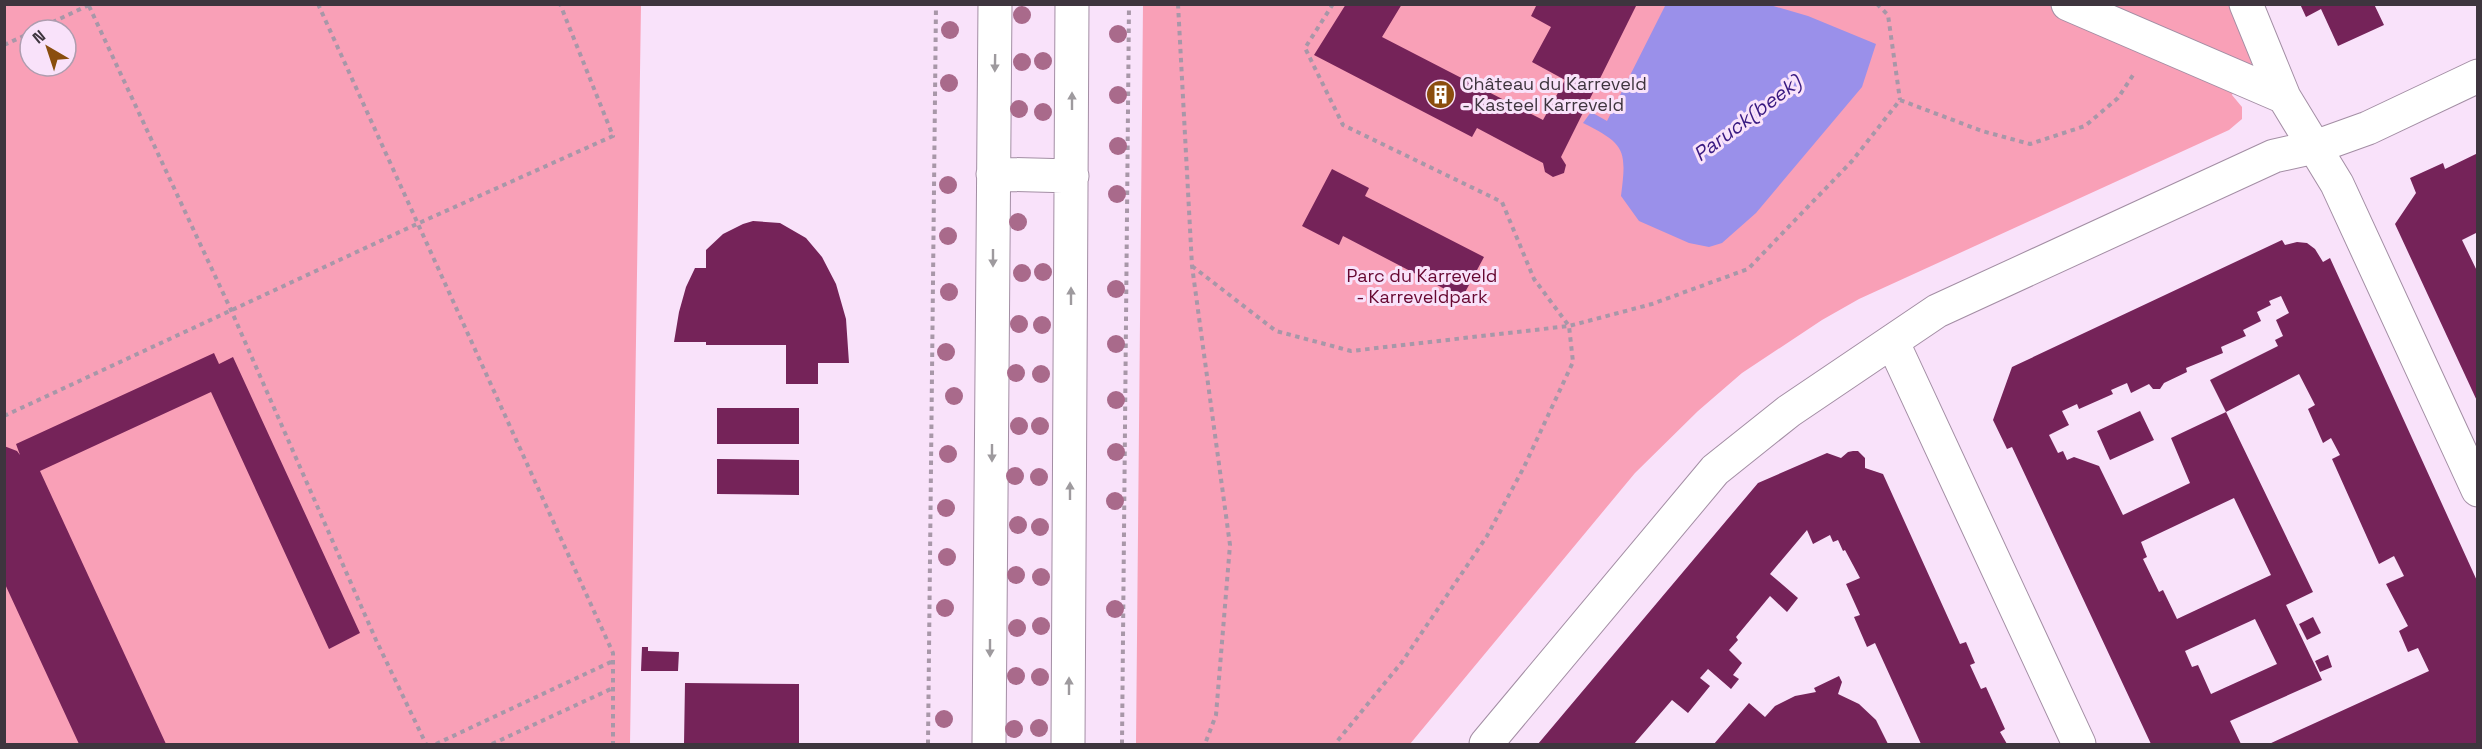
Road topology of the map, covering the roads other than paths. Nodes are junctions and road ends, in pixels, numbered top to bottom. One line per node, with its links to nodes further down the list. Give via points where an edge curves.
1 (995, 4): 8 (street, one-way to 8)
2 (1072, 4): 9 (street, one-way to 2)
3 (2068, 4): 6 (street)
4 (2246, 4): 6 (street)
5 (2478, 76): 7 (street, via 2368,128)
6 (2283, 97): 7 (street)
7 (2315, 147): 10 (street, via 2274,156 1937,311); 11 (street, via 2337,184)
8 (993, 174): 9 (street); 12 (street, one-way to 12)
9 (1072, 176): 13 (street, one-way to 9)
10 (1893, 343): 14 (street, via 1789,411 1715,470); 15 (street)
11 (2478, 490)
12 (990, 744)
13 (1068, 744)
14 (1486, 744)
15 (2079, 744)

